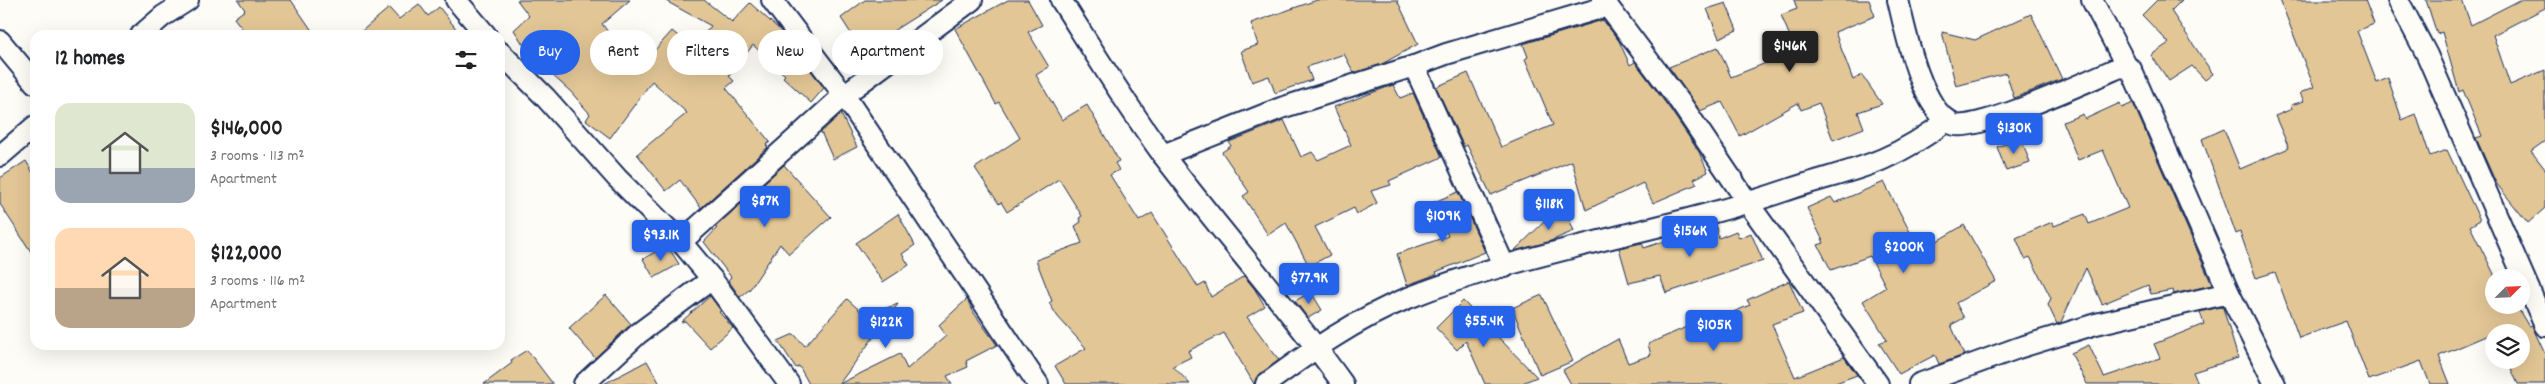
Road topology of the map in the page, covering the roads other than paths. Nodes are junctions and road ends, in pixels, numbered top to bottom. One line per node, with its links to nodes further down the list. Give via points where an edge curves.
1 (188, 0): 10 (street)
2 (456, 0): 11 (street)
3 (772, 0): 17 (street)
4 (972, 0): 17 (street)
5 (1061, 0): 20 (street)
6 (1898, 0): 18 (street, via 1915,66 1935,108)
7 (2092, 0): 15 (street)
8 (2398, 0): 27 (street, via 2427,55)
9 (1606, 3): 14 (street); 22 (street, via 1680,102)
10 (147, 30)
11 (482, 30)
12 (0, 41): 16 (street)
13 (505, 57): 23 (street)
14 (1414, 66): 20 (street, via 1281,108); 24 (street)
15 (2127, 67): 18 (street, via 1968,126 1952,124); 26 (street, via 2135,75)
16 (30, 78)
17 (844, 95): 23 (street); 31 (street)
18 (1948, 120): 22 (street, via 1882,160)
19 (30, 130): 21 (street)
20 (1163, 155): 28 (street)
21 (0, 156)
22 (1748, 203): 24 (street); 34 (street)
23 (681, 242): 25 (street)
24 (1505, 267): 28 (street, via 1408,298 1363,319)
25 (712, 279): 29 (street, via 639,333); 30 (street)
26 (2229, 294): 35 (street, via 2096,324); 36 (street)
27 (2545, 326)
28 (1317, 347): 32 (street); 33 (street)
29 (584, 384)
30 (790, 384)
31 (1038, 384)
32 (1266, 384)
33 (1343, 384)
34 (1878, 384)
35 (1919, 384)
36 (2275, 384)

